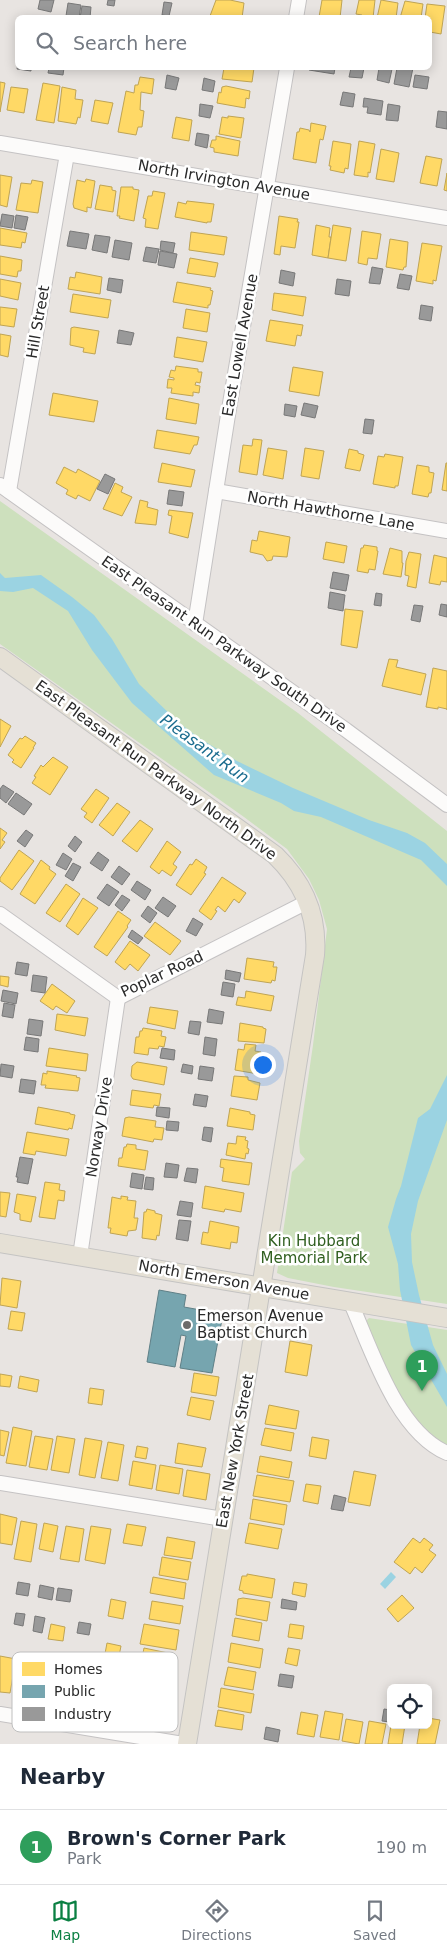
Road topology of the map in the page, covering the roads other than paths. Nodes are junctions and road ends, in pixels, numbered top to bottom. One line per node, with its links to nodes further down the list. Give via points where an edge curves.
1 (299, 0): 2 (street)
2 (296, 15)
3 (287, 70): 6 (street, East Lowell Avenue)
4 (0, 143): 5 (street, North Irvington Avenue)
5 (67, 154): 6 (street, North Irvington Avenue); 8 (street, Hill Street)
6 (267, 187): 7 (street, North Irvington Avenue); 9 (street, East Lowell Avenue)
7 (447, 218)
8 (4, 488): 11 (street, East Pleasant Run Parkway South Drive)
9 (216, 491): 10 (street, North Hawthorne Lane); 11 (street, East Lowell Avenue)
10 (447, 532)
11 (195, 624): 13 (street, East Pleasant Run Parkway South Drive)
12 (0, 657): 14 (main road, East Pleasant Run Parkway North Drive, via 275,855 291,872)
13 (447, 805)
14 (307, 902): 16 (street, Poplar Road); 17 (main road, East Pleasant Run Parkway North Drive, via 315,927 315,955)
15 (0, 914): 16 (street, Poplar Road)
16 (118, 998): 19 (street, Norway Drive)
17 (283, 1157): 20 (main road, East New York Street)
18 (0, 1243): 19 (main road, North Emerson Avenue)
19 (80, 1256): 20 (main road, North Emerson Avenue)
20 (263, 1286): 21 (main road, North Emerson Avenue); 25 (main road, East New York Street)
21 (350, 1301): 22 (main road, North Emerson Avenue); 23 (street, via 395,1400 422,1435)
22 (444, 1317)
23 (447, 1454)
24 (0, 1483): 25 (street)
25 (223, 1520): 28 (main road, East New York Street)
26 (110, 1732): 27 (street)
27 (183, 1744)
28 (187, 1744)

